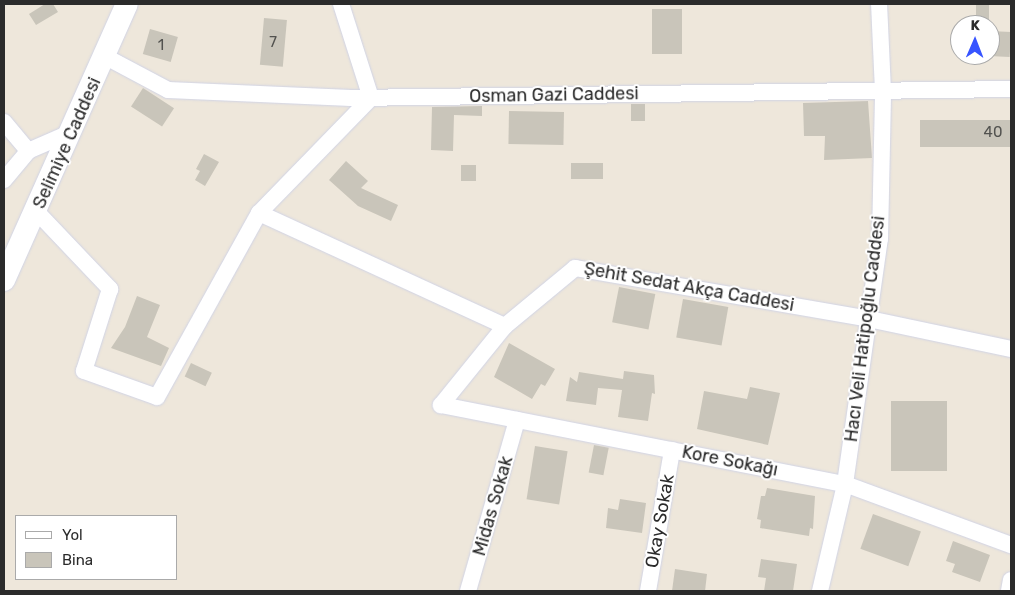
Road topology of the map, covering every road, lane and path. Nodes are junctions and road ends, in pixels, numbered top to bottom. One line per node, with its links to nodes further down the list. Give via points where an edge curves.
1 (127, 4): 4 (street, Selimiye Caddesi)
2 (340, 4): 7 (street)
3 (879, 4): 6 (street, Hacı Veli Hatipoğlu Caddesi)
4 (106, 56): 7 (street, Osman Gazi Caddesi, via 168,90); 9 (street, Selimiye Caddesi)
5 (1011, 89): 6 (street, Osman Gazi Caddesi)
6 (883, 91): 7 (street, Osman Gazi Caddesi); 15 (street, Hacı Veli Hatipoğlu Caddesi, via 880,239)
7 (371, 98): 13 (street)
8 (4, 122): 10 (street)
9 (72, 132): 10 (street); 12 (street, Selimiye Caddesi)
10 (28, 151): 11 (street)
11 (4, 180)
12 (36, 211): 13 (street, via 110,289 84,371 157,397); 14 (street, Selimiye Caddesi)
13 (259, 214): 16 (street)
14 (4, 280)
15 (868, 319): 16 (street, Şehit Sedat Akça Caddesi, via 576,268); 17 (street, Şehit Sedat Akça Caddesi); 21 (street, Hacı Veli Hatipoğlu Caddesi)
16 (505, 326): 18 (street, Şehit Sedat Akça Caddesi)
17 (1011, 349)
18 (441, 405): 19 (street, Kore Sokağı)
19 (517, 420): 20 (street, Kore Sokağı); 24 (street, Midas Sokak)
20 (672, 450): 21 (street, Kore Sokağı); 25 (street, Okay Sokak)
21 (845, 484): 22 (street, Kore Sokağı); 26 (street, Hacı Veli Hatipoğlu Caddesi)
22 (1011, 545)
23 (1011, 580): 27 (street)
24 (468, 591)
25 (648, 591)
26 (820, 591)
27 (1009, 591)

